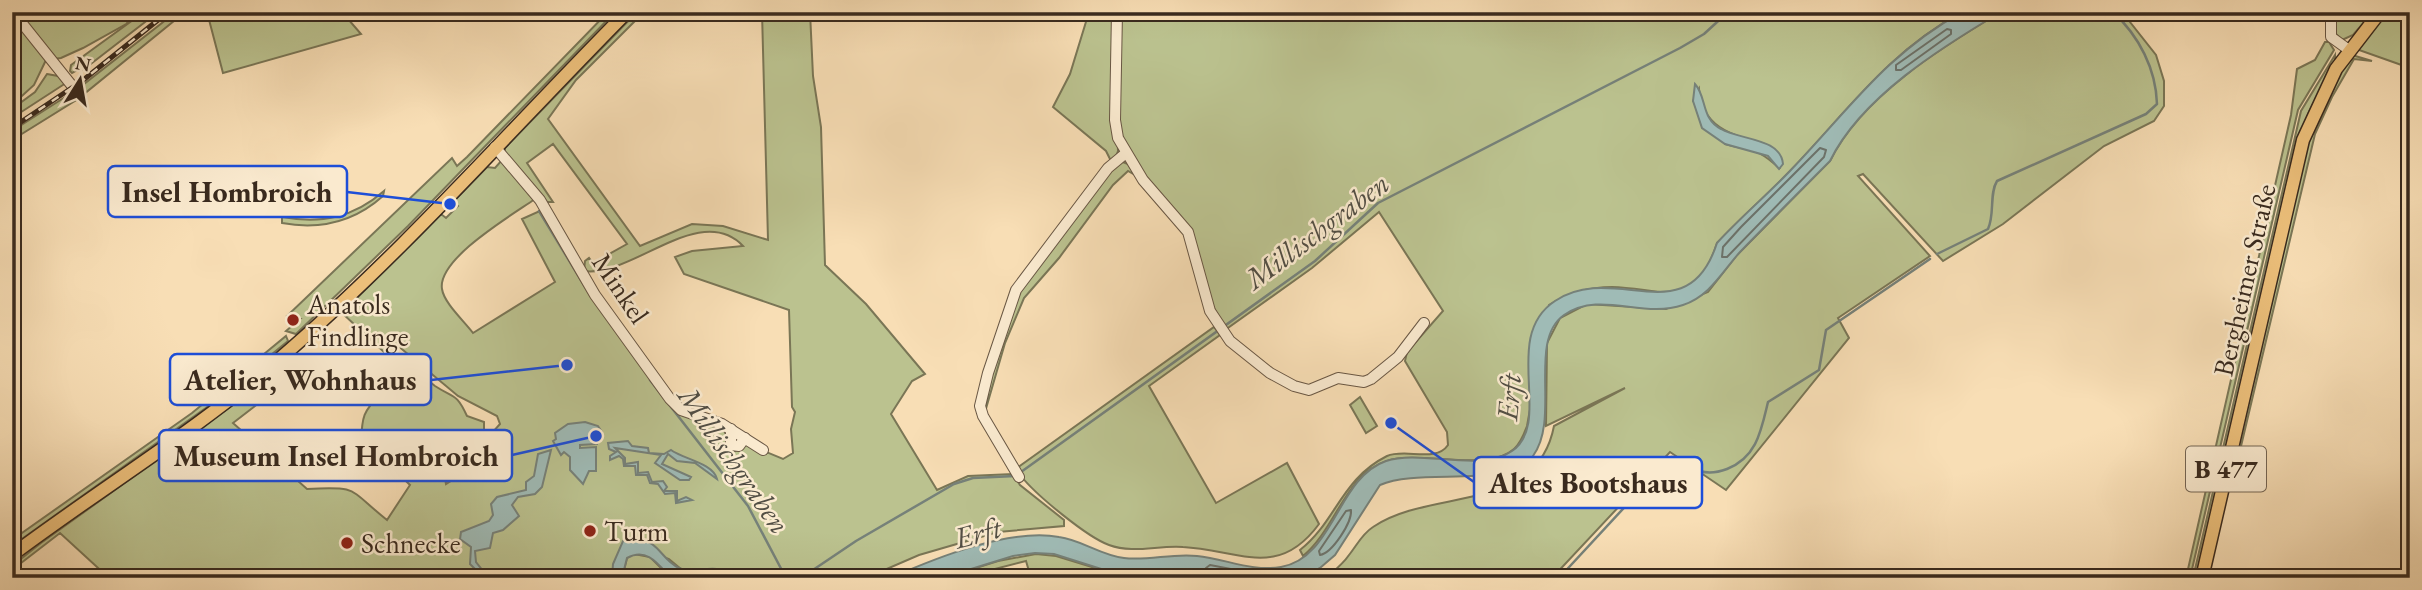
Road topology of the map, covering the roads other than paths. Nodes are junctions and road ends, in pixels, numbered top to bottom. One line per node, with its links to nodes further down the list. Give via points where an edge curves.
1 (13, 12): 7 (street)
2 (627, 12): 8 (main road)
3 (1117, 12): 9 (street, via 1115,120)
4 (2331, 12): 6 (street, via 2331,37)
5 (2380, 12): 6 (main road, Bergheimer Straße / B 477)
6 (2349, 50): 14 (main road, Bergheimer Straße / B 477, via 2312,114 2296,163)
7 (74, 87)
8 (495, 147): 11 (street, Minkel, via 540,200 595,295 670,400 681,410 731,429); 13 (main road, via 353,291 268,369)
9 (1126, 153): 10 (street, via 1188,232 1207,301 1221,330 1270,373 1309,390 1338,378 1364,382 1398,357); 12 (street, via 1108,168 1020,284 996,346 980,406)
10 (1424, 323)
11 (763, 450)
12 (1019, 477)
13 (12, 555)
14 (2202, 578)

